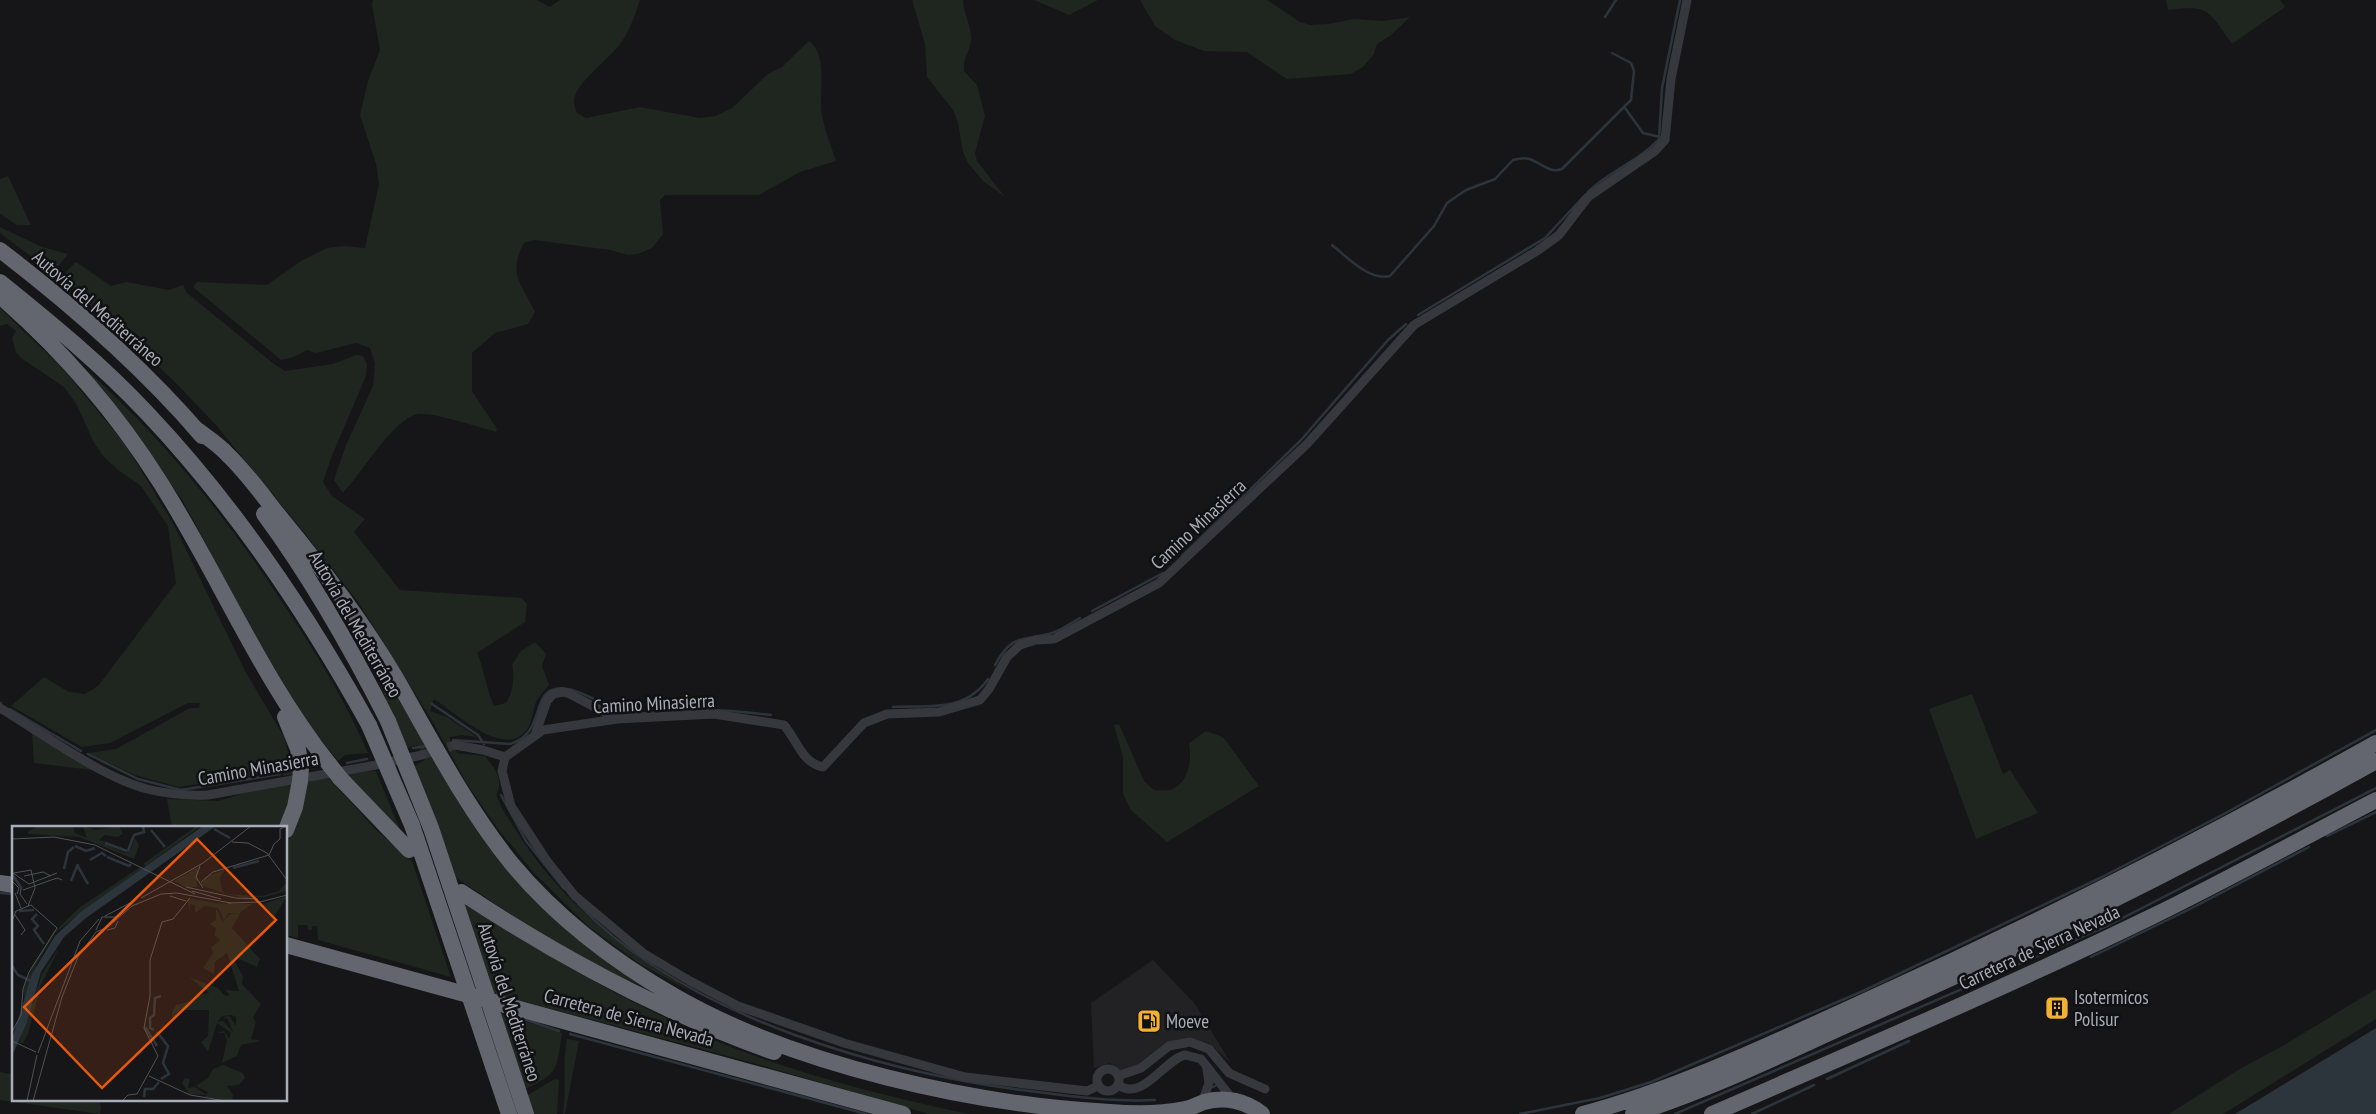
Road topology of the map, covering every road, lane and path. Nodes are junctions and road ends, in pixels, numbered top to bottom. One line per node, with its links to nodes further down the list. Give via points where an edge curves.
1 (1687, 0): 8 (street, Camino Minasierra, via 1671,79 1665,140 1655,151 1588,197 1560,235 1414,326 1307,444 1160,583 1054,639 1020,645 1007,657 980,700 939,712 887,714 864,723 824,767 816,766 800,752 784,725 772,722 714,714)
2 (0, 250): 5 (highway, Autovía del Mediterráneo, via 54,291 114,344)
3 (0, 282): 26 (highway, Autovía del Mediterráneo, bridge, via 56,326 114,380 208,482 280,580 339,671 369,725 412,825)
4 (0, 296): 6 (highway, via 89,384 127,433 184,521)
5 (195, 428): 25 (highway, via 227,454 353,611 394,674 450,774 513,864 548,902 633,971 679,999 735,1026 854,1067 923,1085 982,1097 1111,1112); 27 (highway, Autovía del Mediterráneo, bridge, via 226,463 290,549 345,638 388,720 431,828)
6 (260, 662): 16 (highway, via 266,683 292,730 300,774 295,807); 17 (highway, bridge, via 285,704 340,778)
7 (0, 708): 12 (street, Camino Minasierra, via 110,775 146,789 186,796 208,795)
8 (617, 719): 9 (street, Camino Minasierra, via 543,730); 9 (street, via 563,692 553,694 547,701)
9 (535, 735): 13 (street, Camino Minasierra)
10 (2376, 743): 31 (highway, via 2163,858 1907,982 1694,1076)
11 (455, 745): 13 (street)
12 (422, 754)
13 (505, 757): 22 (street, via 502,771 511,806 547,861 575,896 643,953 690,981 738,1006 844,1043 965,1076 1087,1091)
14 (2376, 760): 32 (highway, via 2145,884 1936,986 1751,1068)
15 (2376, 800): 33 (highway, Carretera de Sierra Nevada, via 2080,951)
16 (288, 826)
17 (410, 850)
18 (461, 892): 29 (highway, via 539,942 594,972 685,1017 748,1043 896,1090)
19 (288, 946): 28 (highway, Carretera de Sierra Nevada)
20 (1206, 1066): 21 (street, via 1201,1059 1185,1055 1168,1063 1146,1084 1122,1088); 24 (street); 25 (street, via 1209,1083)
21 (1118, 1080): 22 (street, via 1108,1091); 22 (street, via 1113,1070 1103,1069 1097,1077); 23 (street, via 1141,1068 1169,1046 1190,1042 1210,1049 1230,1073)
22 (1098, 1086)
23 (1265, 1089)
24 (1233, 1100): 25 (highway, via 1216,1100); 30 (highway, via 1253,1106)
25 (1192, 1109)
26 (509, 1114)
27 (526, 1114)
28 (903, 1114)
29 (1022, 1114)
30 (1262, 1114)
31 (1584, 1114)
32 (1633, 1114)
33 (1712, 1114)

